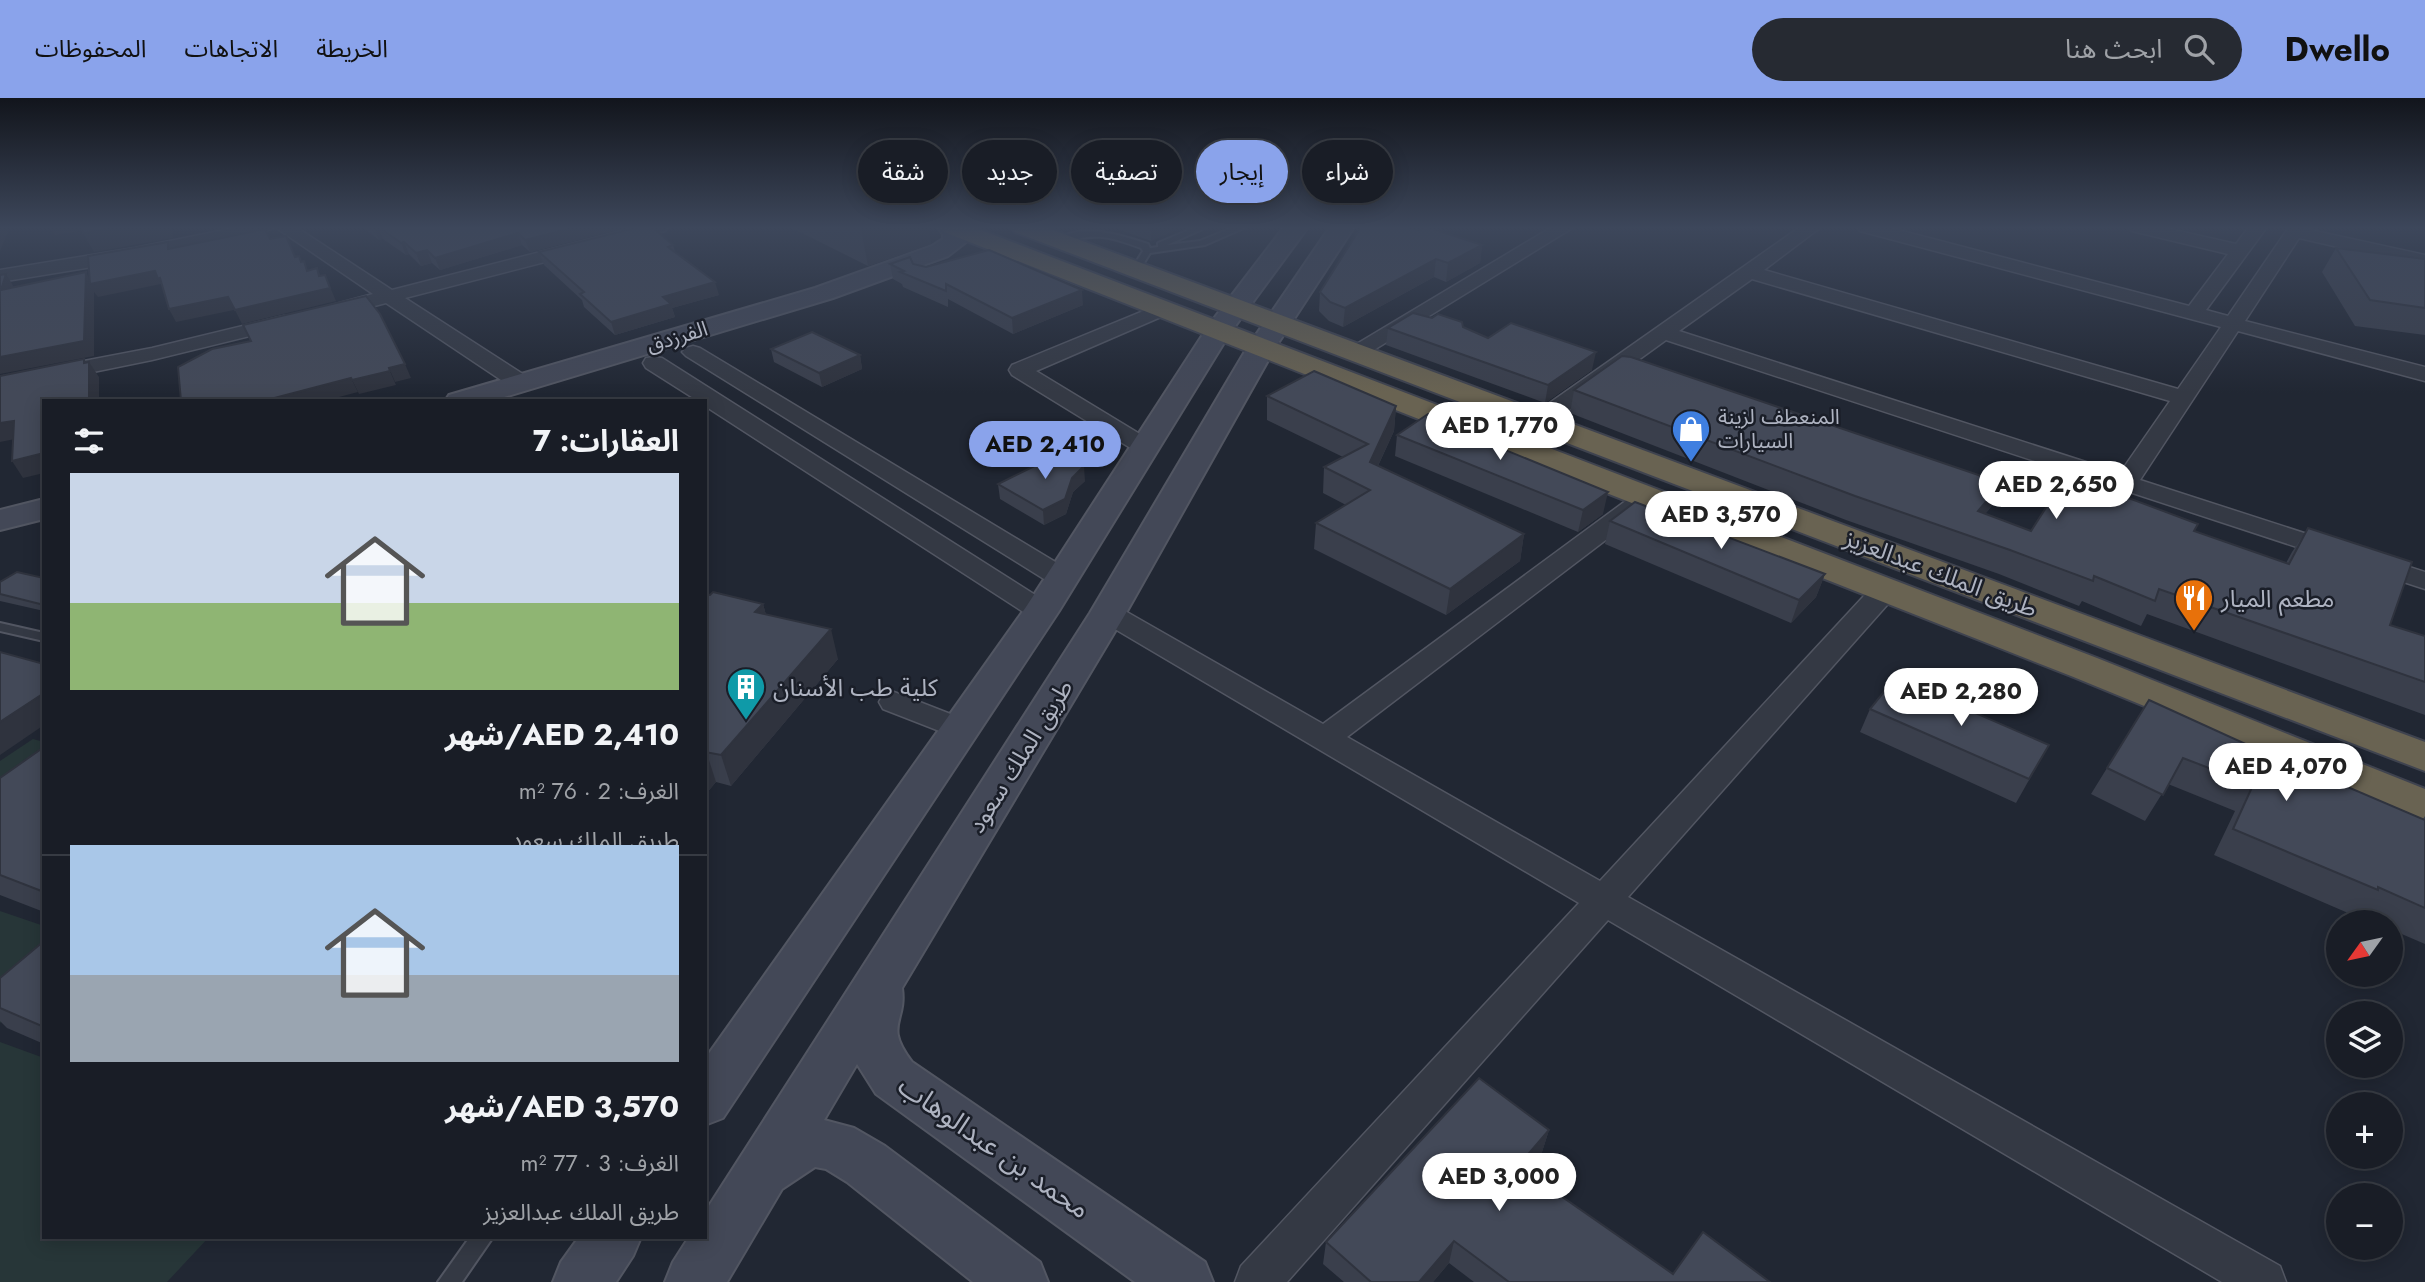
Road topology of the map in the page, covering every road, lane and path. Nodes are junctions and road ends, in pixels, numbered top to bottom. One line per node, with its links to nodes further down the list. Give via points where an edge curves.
1 (366, 282): 15 (street)
2 (445, 282): 15 (street)
3 (854, 282): 27 (street, الفرزدق)
4 (902, 282): 22 (street, الفرزدق)
5 (1116, 282): 16 (highway, طريق الملك عبدالعزيز)
6 (1174, 282): 18 (highway, طريق الملك عبدالعزيز)
7 (1255, 282): 18 (street)
8 (1305, 282): 21 (street, طريق الملك سعود)
9 (1473, 282): 23 (street)
10 (1735, 282): 20 (street)
11 (1784, 282): 28 (street)
12 (2076, 282): 17 (street)
13 (2216, 282): 17 (street)
14 (2262, 282): 19 (street)
15 (388, 297): 26 (street, via 152,354); 27 (street)
16 (1163, 309): 18 (highway, طريق الملك عبدالعزيز); 31 (street, via 1020,370)
17 (2193, 313): 19 (street)
18 (1228, 319): 21 (highway, طريق الملك عبدالعزيز); 31 (street)
19 (2234, 324): 25 (street); 28 (street)
20 (1664, 333): 30 (street); 32 (street)
21 (1270, 335): 23 (highway, طريق الملك عبدالعزيز); 33 (highway, طريق الملك عبدالعزيز); 42 (street, طريق الملك سعود)
22 (692, 352): 24 (street, الفرزدق); 38 (street)
23 (1357, 352): 30 (highway, طريق الملك عبدالعزيز)
24 (654, 363): 27 (street, الفرزدق); 41 (street)
25 (2425, 374)
26 (0, 384)
27 (525, 392): 29 (street, الفرزدق)
28 (2185, 398): 32 (street)
29 (474, 399)
30 (1539, 421): 48 (highway, طريق الملك عبدالعزيز)
31 (1145, 447): 38 (street)
32 (2126, 483): 39 (street)
33 (1646, 497): 40 (highway, طريق الملك عبدالعزيز); 47 (street)
34 (42, 510): 35 (street)
35 (0, 520)
36 (42, 532): 37 (street)
37 (0, 542)
38 (1062, 578): 41 (street)
39 (2425, 581)
40 (1885, 590): 49 (highway, طريق الملك عبدالعزيز); 50 (street)
41 (1041, 611): 46 (street)
42 (1108, 613): 47 (street); 51 (street, طريق الملك سعود)
43 (0, 627): 44 (lane)
44 (42, 637)
45 (894, 702): 46 (street)
46 (960, 729): 52 (street)
47 (1325, 738): 50 (street)
48 (2425, 757)
49 (2425, 806)
50 (1603, 900): 61 (street); 62 (street)
51 (884, 975): 53 (street, طريق الملك سعود); 60 (street, محمد بن عبدالوهاب, via 870,1026 876,1056 894,1078)
52 (707, 1099)
53 (759, 1176): 58 (street, طريق الملك سعود); 59 (street, via 791,1152 814,1143 835,1145)
54 (482, 1239): 56 (lane)
55 (612, 1239): 57 (street)
56 (449, 1282)
57 (582, 1282)
58 (694, 1282)
59 (1019, 1282)
60 (1184, 1282)
61 (1257, 1282)
62 (2264, 1282)

